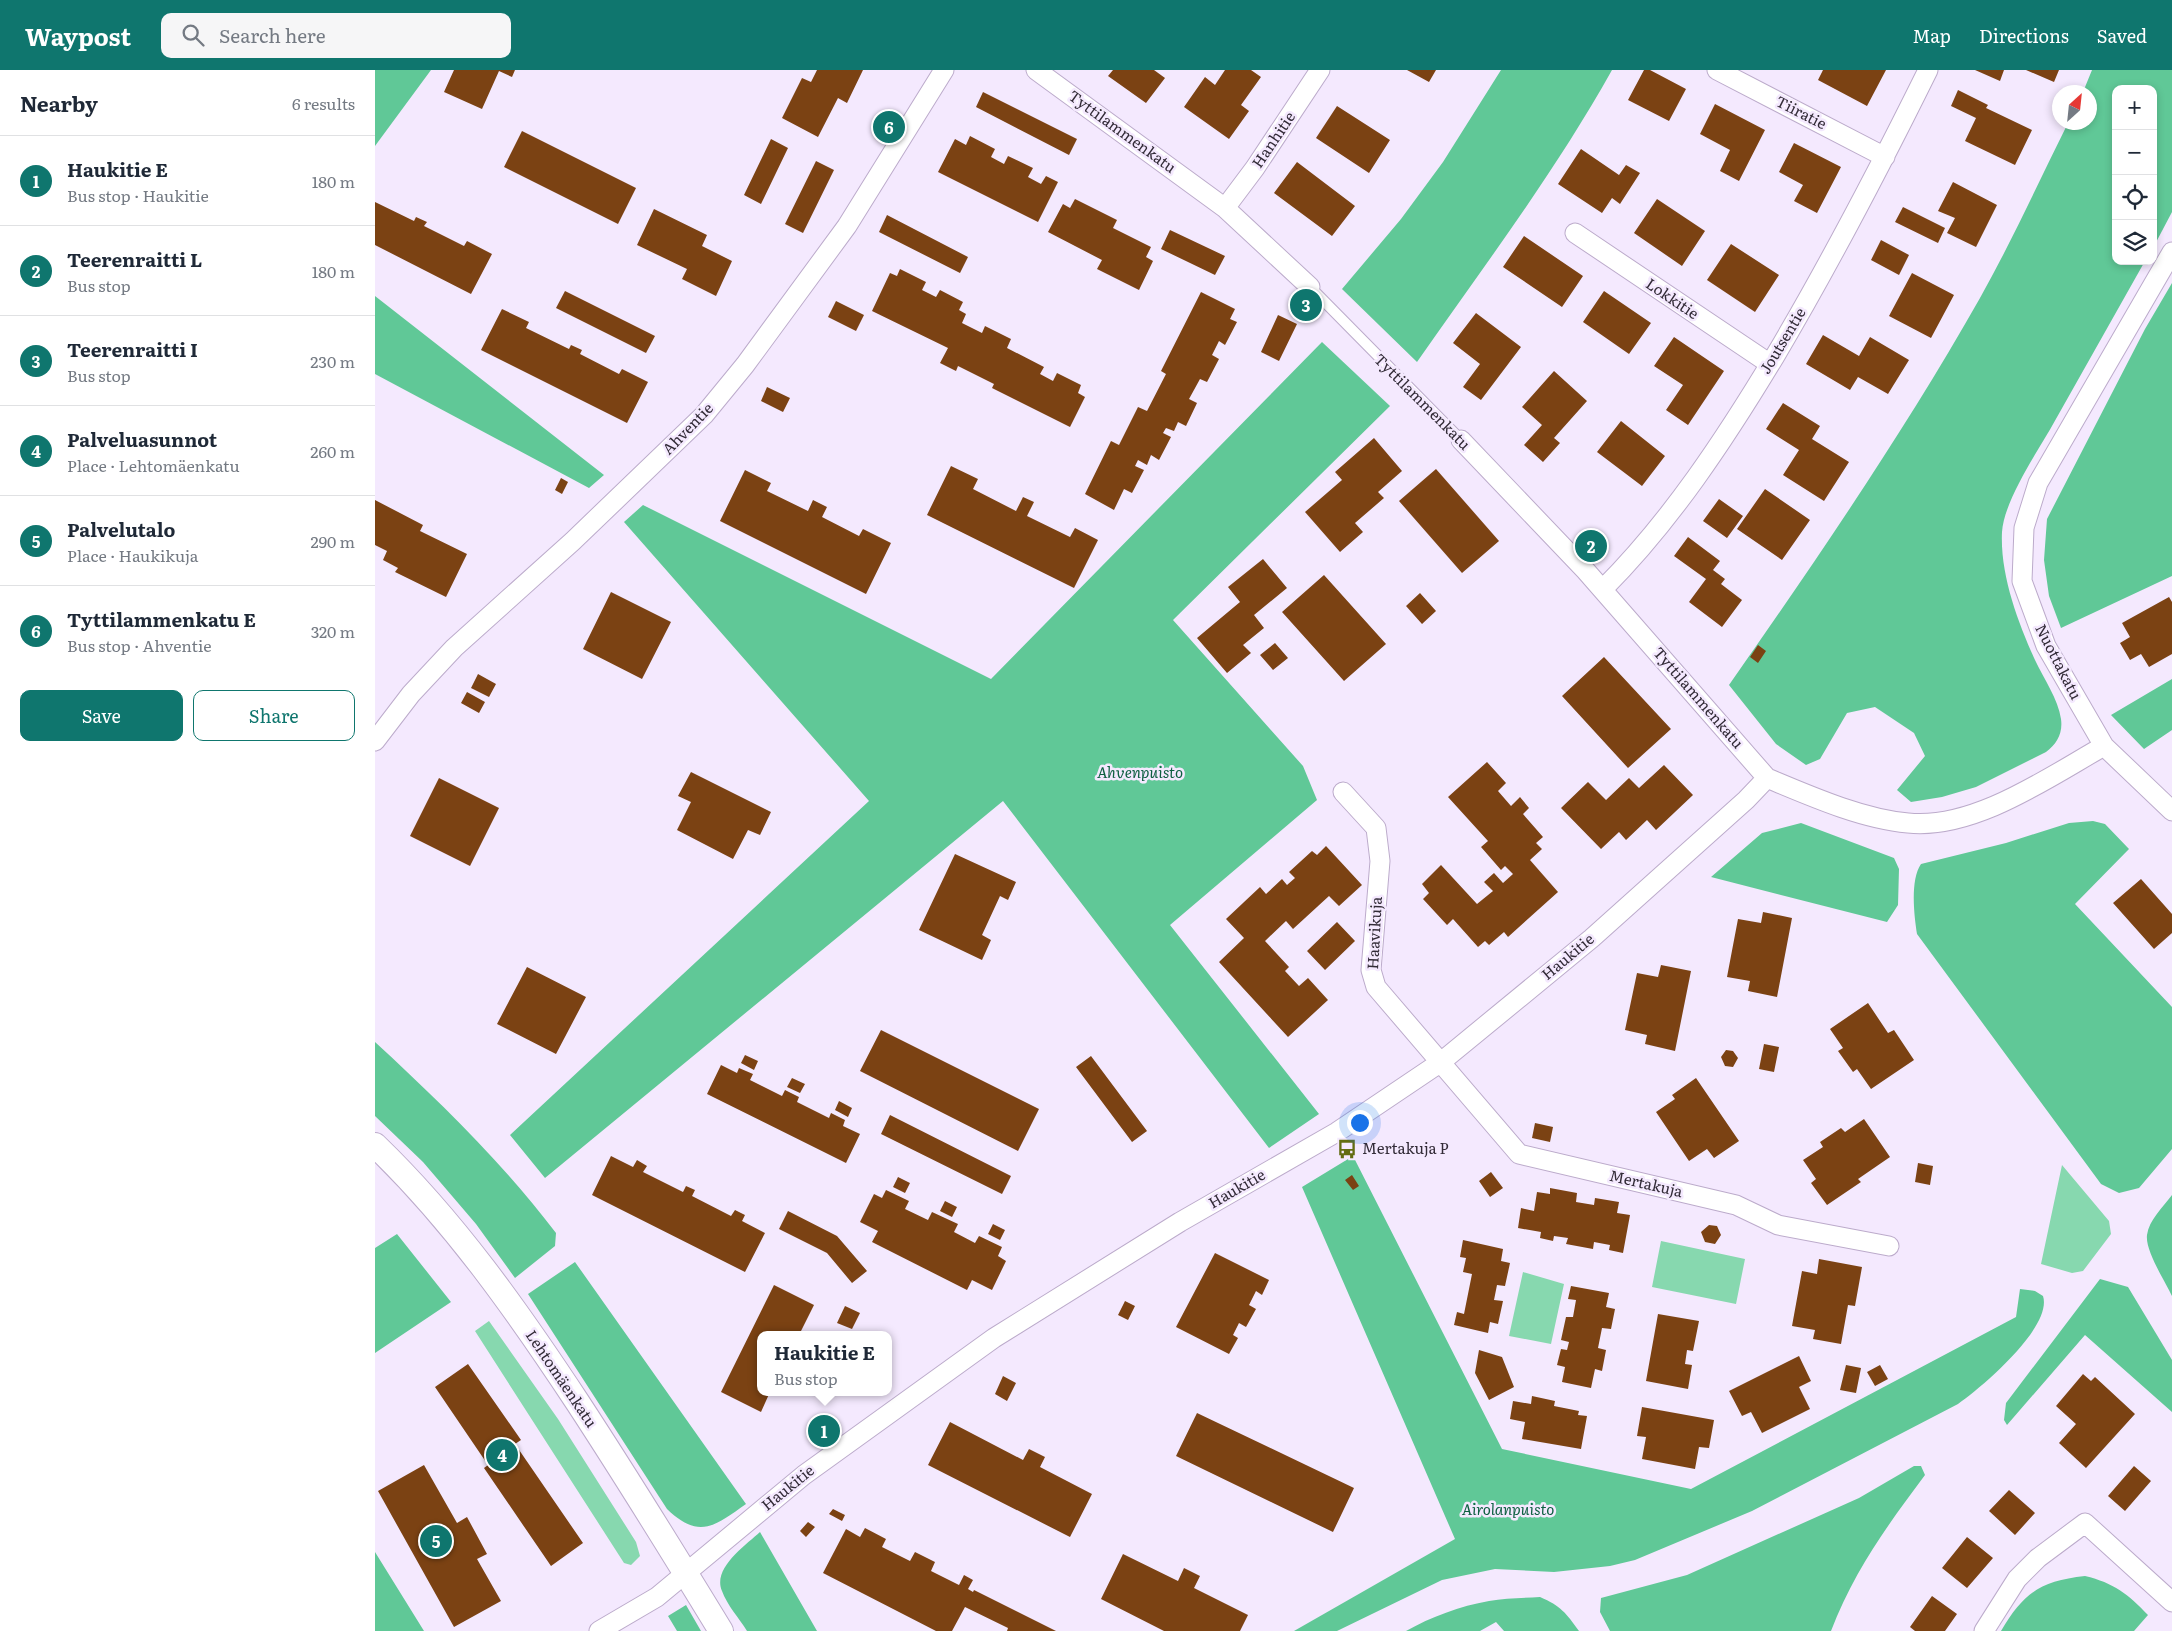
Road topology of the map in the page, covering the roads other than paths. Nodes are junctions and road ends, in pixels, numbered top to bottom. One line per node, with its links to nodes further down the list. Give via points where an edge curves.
1 (944, 70): 14 (street, Ahventie, via 847,226 704,416 573,541 454,648 411,694)
2 (1036, 70): 7 (street, Tyttilammenkatu)
3 (1320, 70): 7 (street, Hanhitie)
4 (1717, 70): 6 (street, Tiiratie)
5 (1928, 70): 6 (street, Joutsentie)
6 (1885, 157): 11 (street, Joutsentie, via 1818,284)
7 (1225, 208): 10 (street, Tyttilammenkatu)
8 (1575, 233): 11 (street, Lokkitie)
9 (2172, 252): 15 (street, Nuottakatu, via 2039,483 2024,528 2021,581 2046,646)
10 (1310, 287): 12 (lane, Tyttilammenkatu)
11 (1770, 364): 13 (street, Joutsentie, via 1738,417 1678,503)
12 (1461, 440): 13 (street, Tyttilammenkatu)
13 (1603, 590): 16 (street, Tyttilammenkatu)
14 (375, 741)
15 (2104, 746): 16 (street, via 1987,808 1967,816 1929,823 1909,824 1846,808); 18 (street, Nuottakatu)
16 (1767, 778): 19 (street, Haukitie, via 1592,938)
17 (1343, 792): 19 (street, Haavikuja, via 1375,828 1380,861 1371,970 1376,987)
18 (2172, 811)
19 (1441, 1062): 21 (street, Mertakuja, via 1519,1154 1736,1205 1778,1225); 22 (street, Haukitie, via 1337,1132 1180,1222 994,1338 820,1463)
20 (375, 1145): 22 (street, Lehtomäenkatu, via 449,1226 497,1285 601,1439)
21 (1889, 1246)
22 (685, 1572): 24 (street, Haukitie, via 657,1597); 25 (street, Lehtomäenkatu)
23 (2172, 1602): 26 (street, via 2085,1523 2038,1558 2017,1579)
24 (599, 1631)
25 (721, 1631)
26 (1984, 1631)

